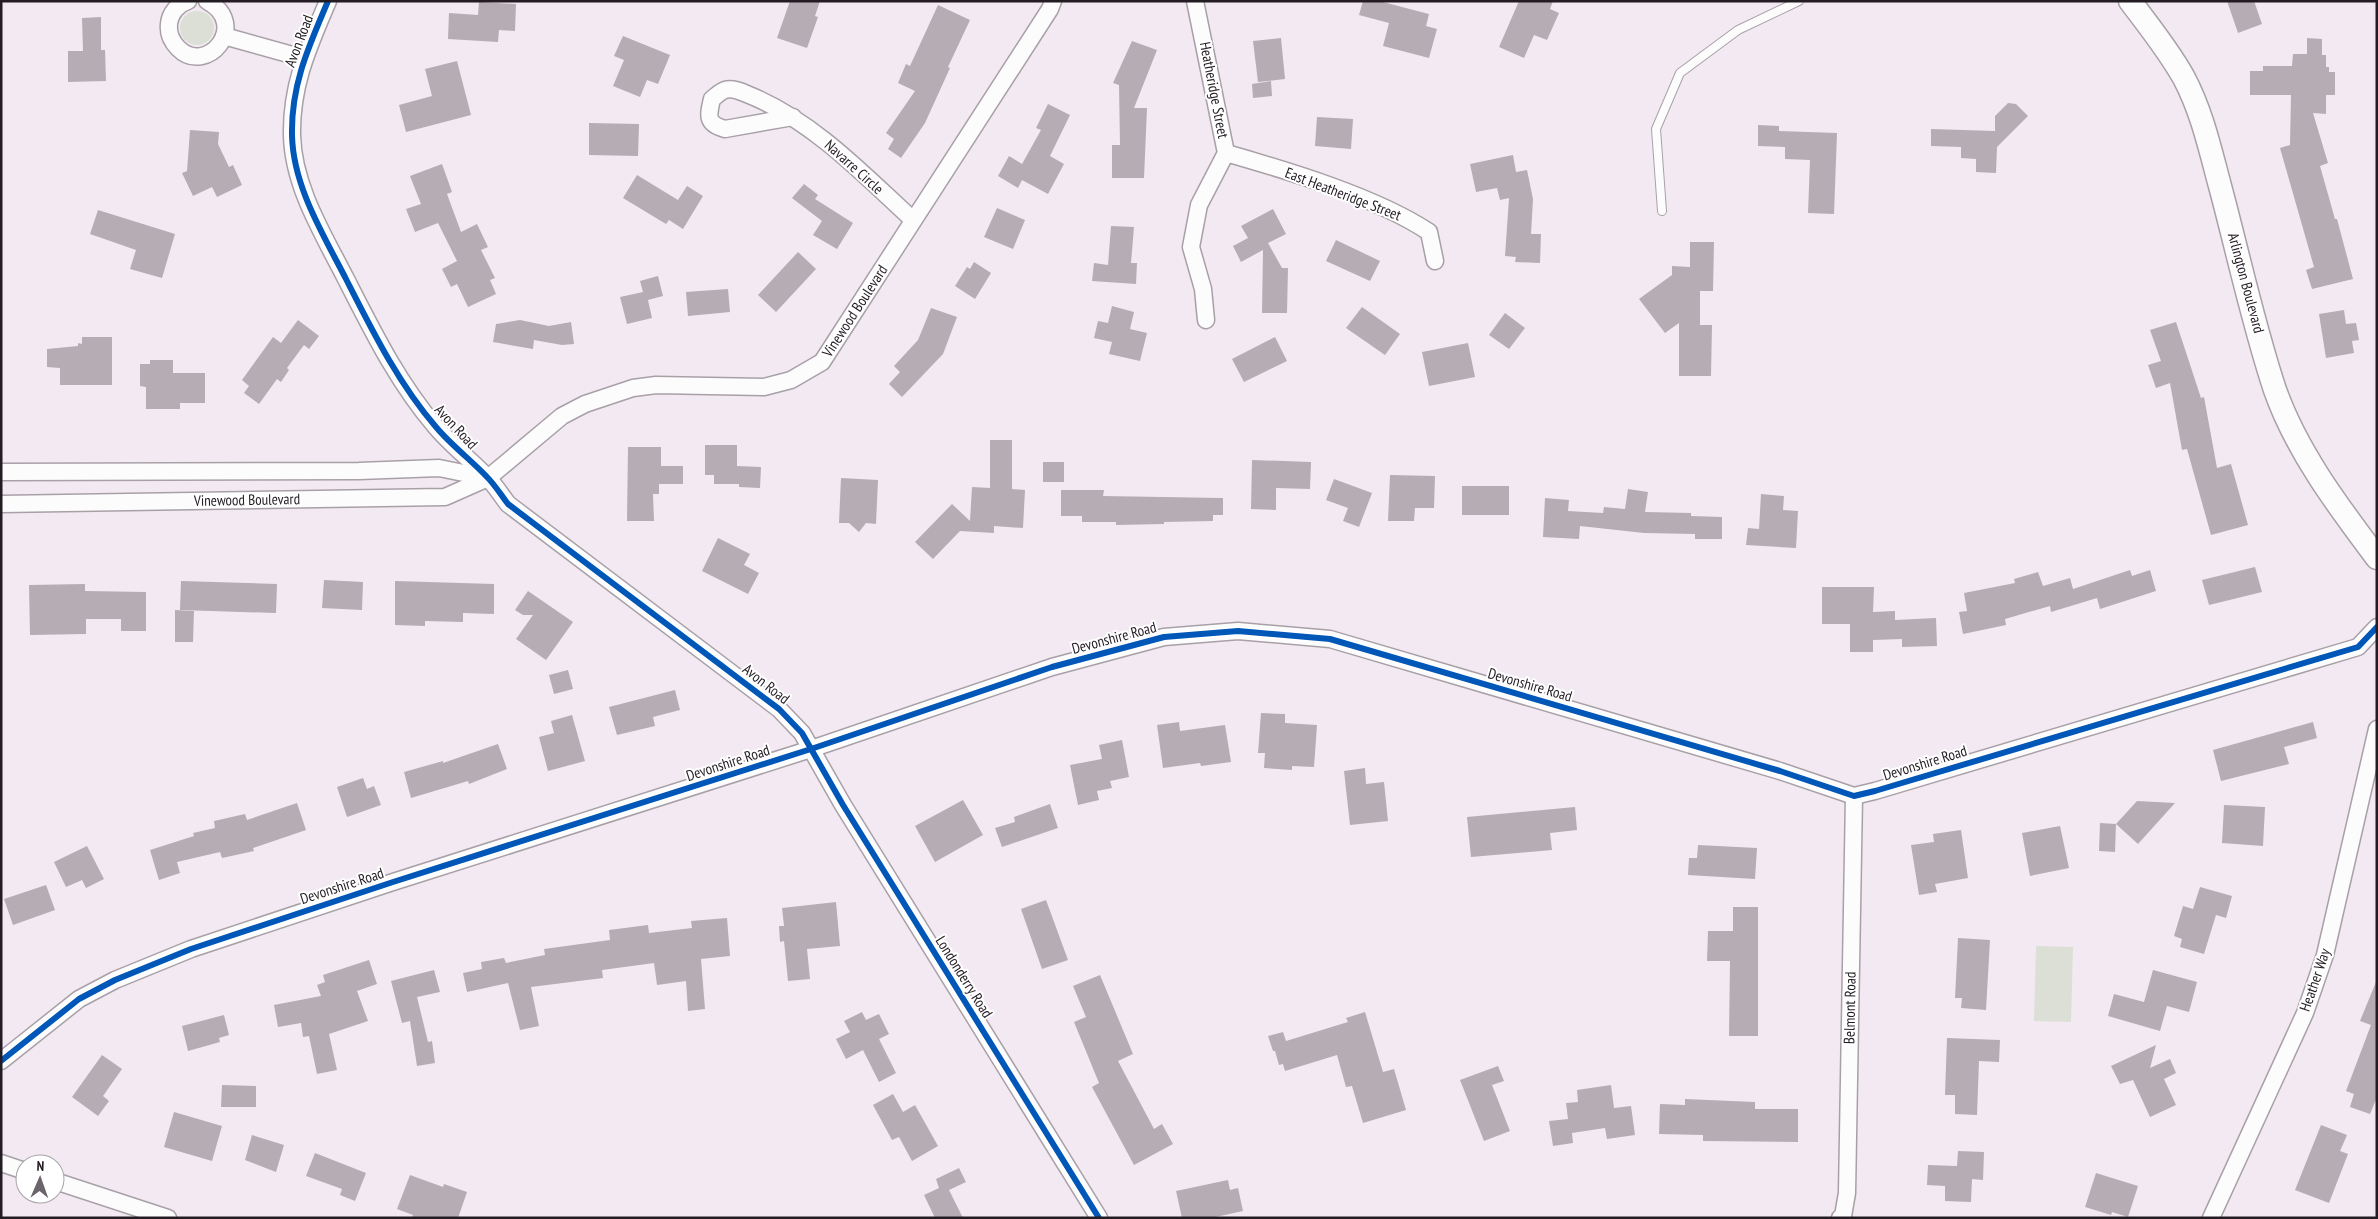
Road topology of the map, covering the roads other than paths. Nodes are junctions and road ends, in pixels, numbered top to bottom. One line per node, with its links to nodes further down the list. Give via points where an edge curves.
1 (188, 1): 8 (street, via 175,10 170,20 170,36 179,50 189,55 211,53)
2 (207, 1): 8 (street, via 222,14)
3 (328, 1): 9 (street, Avon Road)
4 (1053, 1): 13 (street, Vinewood Boulevard)
5 (1196, 1): 11 (street, Heatheridge Street)
6 (1799, 1): 12 (lane, via 1738,30 1680,73 1656,129)
7 (2130, 1): 19 (street, Arlington Boulevard, via 2162,42 2184,78 2203,122 2261,341 2290,424 2313,466)
8 (224, 36): 9 (street)
9 (303, 58): 17 (street, Avon Road, via 296,85 292,136 296,164 318,225 372,331 404,384 436,427)
10 (793, 117): 13 (street, Navarre Circle, via 827,142)
11 (1226, 153): 14 (street, East Heatheridge Street, via 1405,216 1429,232); 15 (street, Heatheridge Street, via 1199,204 1191,247 1203,288)
12 (1662, 211)
13 (914, 220): 17 (street, Vinewood Boulevard, via 822,362 791,380 764,386 656,385 632,388 600,399 562,416)
14 (1435, 261)
15 (1206, 320)
16 (1, 472): 17 (street, Vinewood Boulevard, via 439,468)
17 (488, 478): 18 (street, Vinewood Boulevard, via 445,497); 22 (street, Avon Road, via 508,504 779,709 802,732)
18 (1, 504)
19 (2377, 558)
20 (2377, 627): 23 (street, Devonshire Road, via 2358,647)
21 (2377, 729): 31 (street, Heather Way, via 2325,955 2305,1013)
22 (811, 749): 23 (street, Devonshire Road, via 1052,667 1164,638 1238,631 1330,639 1780,771); 24 (street, Devonshire Road, via 191,950 114,980 79,999); 29 (street, Londonderry Road)
23 (1854, 796): 30 (street, Belmont Road, via 1846,1193)
24 (1, 1061)
25 (1, 1163): 26 (street)
26 (15, 1168)
27 (65, 1184): 28 (street)
28 (168, 1218)
29 (1099, 1218)
30 (1840, 1218)
31 (2210, 1218)

